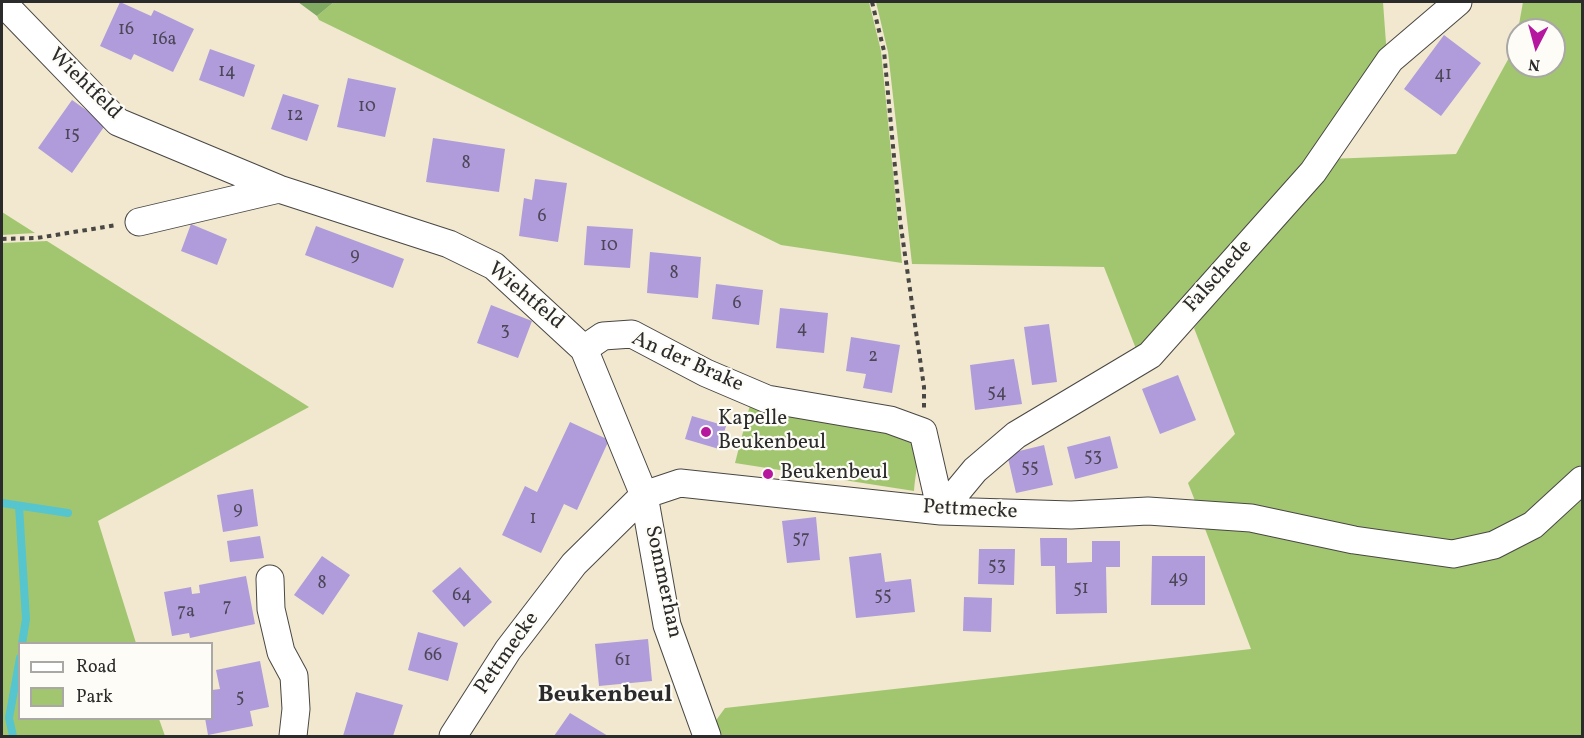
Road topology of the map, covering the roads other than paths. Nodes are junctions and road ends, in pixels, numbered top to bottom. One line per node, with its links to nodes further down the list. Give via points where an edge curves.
1 (2, 2): 3 (street, Wiehtfeld, via 118,122)
2 (1458, 2): 8 (street, Falschede, via 1390,60 1313,172 1150,355 1016,435 975,470)
3 (279, 189): 4 (street); 5 (street, Wiehtfeld, via 448,244 494,266)
4 (139, 222)
5 (584, 349): 7 (street, Wiehtfeld); 8 (street, An der Brake, via 603,336 632,334 706,373 767,399 890,420 923,432)
6 (1582, 480): 8 (street, Pettmecke, via 1533,525 1494,545 1453,554 1354,540 1251,518 1148,511 1071,515)
7 (644, 495): 8 (street, Pettmecke, via 680,483); 11 (street, Pettmecke, via 574,564 508,650); 12 (street, Sommerhan, via 667,625)
8 (941, 511)
9 (270, 579): 10 (street, via 271,609 281,652 294,676)
10 (293, 736)
11 (453, 736)
12 (708, 736)

